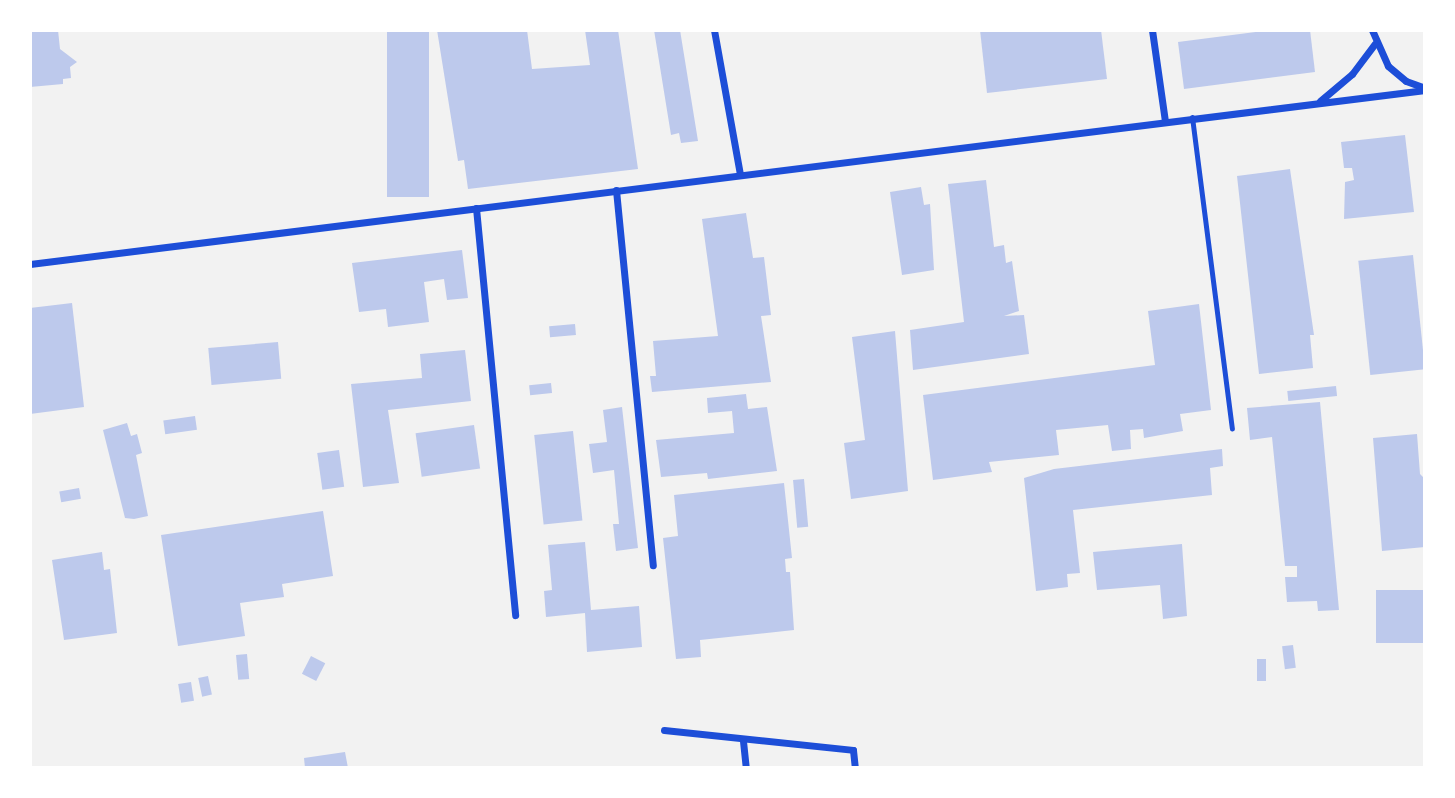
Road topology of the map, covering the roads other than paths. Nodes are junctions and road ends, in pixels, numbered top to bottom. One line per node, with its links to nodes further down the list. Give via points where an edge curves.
1 (715, 30): 9 (street)
2 (1152, 30): 8 (street)
3 (1372, 30): 4 (street)
4 (1375, 44): 5 (street, via 1388,66); 6 (street, via 1352,74)
5 (1425, 89): 6 (street)
6 (1320, 101): 7 (street)
7 (1192, 117): 8 (street); 13 (lane)
8 (1165, 121): 9 (street)
9 (740, 175): 10 (street)
10 (616, 190): 11 (street); 14 (street)
11 (476, 208): 12 (street); 15 (street)
12 (30, 264)
13 (1232, 428)
14 (653, 565)
15 (515, 615)
16 (664, 730): 17 (street)
17 (743, 741): 18 (street); 19 (street, via 853,750)
18 (746, 768)
19 (855, 768)

